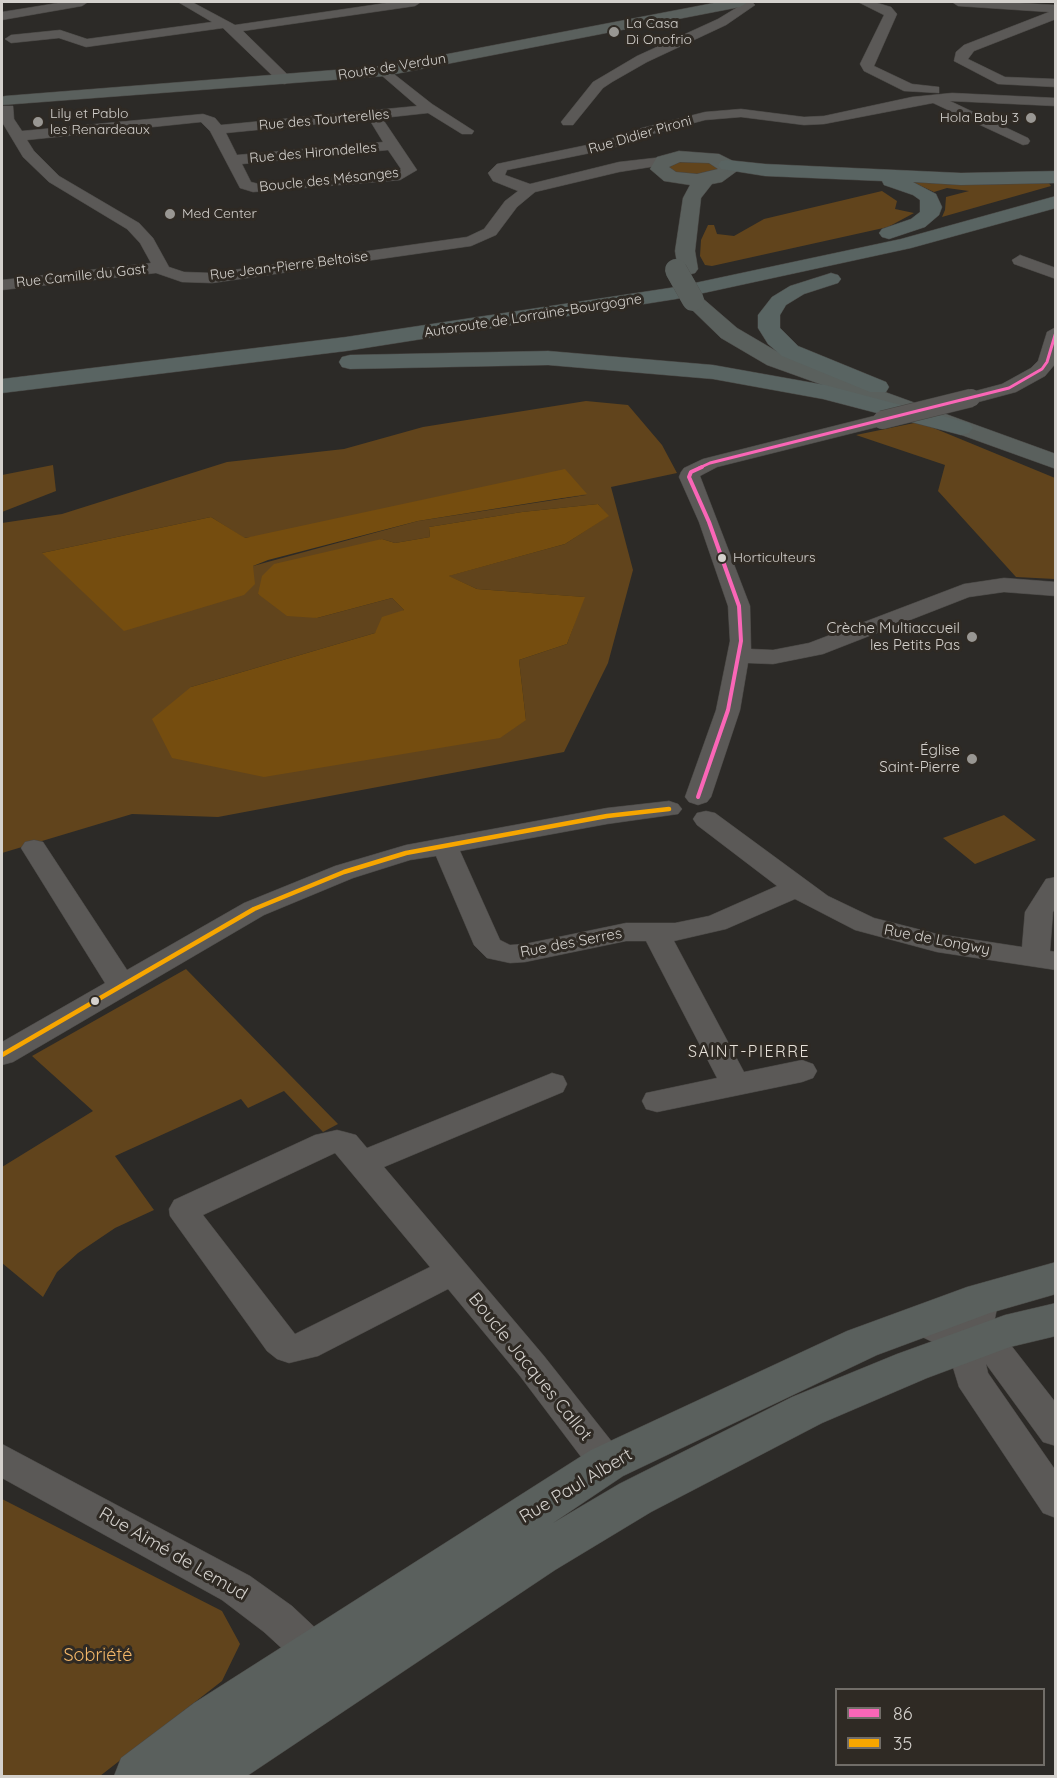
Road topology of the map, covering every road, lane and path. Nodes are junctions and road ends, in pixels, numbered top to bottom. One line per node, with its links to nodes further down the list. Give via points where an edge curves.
1 (82, 2): 10 (street)
2 (184, 2): 11 (street)
3 (415, 2): 11 (street)
4 (740, 2): 15 (main road, Route de Verdun)
5 (746, 2): 24 (street, via 749,5 722,21 612,75 598,85)
6 (958, 2): 8 (street)
7 (861, 3): 17 (street, via 891,14 867,66 920,90 957,90)
8 (1056, 9)
9 (1056, 14): 17 (street, via 966,49 961,61)
10 (2, 16)
11 (230, 26): 13 (street); 16 (street)
12 (11, 39): 13 (street, via 60,34)
13 (86, 43): 14 (street, via 91,48 87,52)
14 (94, 59)
15 (385, 71): 16 (main road, Route de Verdun); 21 (street)
16 (285, 80): 22 (main road, Route de Verdun, via 40,99)
17 (1003, 81): 18 (street)
18 (1056, 83)
19 (932, 99): 20 (street); 27 (street); 33 (street, Rue Didier Pironi, via 824,120 741,113 705,116 647,130 605,146 509,166 496,173 505,182)
20 (1056, 102)
21 (430, 109): 23 (street, Rue des Tourterelles); 26 (street)
22 (7, 114): 25 (street, via 203,118 210,120); 39 (street, via 28,154 54,179 133,226)
23 (373, 116): 25 (street, Rue des Tourterelles); 28 (street, Boucle des Mésanges)
24 (568, 122)
25 (217, 130): 29 (street, Boucle des Mésanges)
26 (467, 131)
27 (1023, 141)
28 (393, 145): 29 (street, Rue des Hirondelles); 29 (street, Boucle des Mésanges, via 409,170 400,175 248,188)
29 (232, 160)
30 (667, 171): 31 (main road, via 679,156 702,156); 33 (street, Rue Jean-Pierre Beltoise, via 606,171); 40 (main road, via 683,192 675,246)
31 (720, 173): 32 (highway, via 765,170 953,179); 37 (highway, via 884,180 914,187 931,202 929,214 918,224); 40 (main road, via 698,186 692,198)
32 (1056, 177)
33 (530, 189): 39 (street, Rue Jean-Pierre Beltoise, via 511,204 490,232 471,241 212,278 182,277)
34 (1056, 193): 37 (highway, Autoroute de Lorraine-Bourgogne)
35 (1056, 202): 46 (highway, Autoroute de Lorraine-Bourgogne, via 892,247 665,294 379,339)
36 (1056, 208): 47 (highway, via 797,290 779,301 769,315 769,328 776,339 802,357 863,382)
37 (845, 249): 45 (highway, Autoroute de Lorraine-Bourgogne, via 692,281 471,318)
38 (1020, 260): 41 (street)
39 (161, 267): 42 (street, Rue Camille du Gast)
40 (682, 269): 47 (main road, bridge, via 698,299 734,336 775,360)
41 (1056, 274)
42 (2, 285)
43 (1056, 332): 44 (street)
44 (1053, 348): 47 (street, via 1042,369)
45 (2, 376)
46 (2, 386): 47 (highway, via 23,388 183,372 354,362 548,358 622,362 773,381 883,405)
47 (970, 415): 48 (main road); 49 (main road); 51 (street, bridge, via 882,420 710,463 691,472 689,477 739,606)
48 (1056, 449)
49 (1056, 462)
50 (1056, 589): 51 (street, via 1004,585 964,591 815,650 773,657)
51 (739, 656): 52 (street)
52 (702, 808): 53 (street, via 678,798 669,809 607,816); 56 (street, Rue de Longwy)
53 (445, 846): 57 (street, Rue des Serres, via 483,936 497,952 525,953 626,932); 59 (street, via 344,872 254,909)
54 (34, 848): 59 (street, via 113,974)
55 (1056, 885): 58 (street, via 1039,912)
56 (796, 888): 57 (street, Rue des Serres, via 716,923); 58 (street, Rue de Longwy, via 842,915 887,932)
57 (656, 933): 63 (street)
58 (1045, 959)
59 (125, 984): 60 (street)
60 (2, 1055)
61 (802, 1071): 63 (street)
62 (552, 1084): 65 (street)
63 (736, 1085): 64 (street)
64 (657, 1101)
65 (363, 1163): 66 (street, Boucle Jacques Callot); 66 (street, Boucle Jacques Callot, via 345,1143 326,1143 185,1209 186,1216 279,1341 289,1349 306,1346)
66 (453, 1271): 74 (street, Boucle Jacques Callot)
67 (1056, 1278): 68 (main road, Rue Paul Albert)
68 (982, 1299): 70 (main road, Rue Paul Albert); 71 (street)
69 (1056, 1320): 71 (main road, Rue Paul Albert, via 1005,1332)
70 (922, 1321): 71 (street); 74 (main road, Rue Paul Albert, via 862,1343)
71 (972, 1345): 72 (street, via 998,1354); 75 (street, via 968,1361 971,1377); 77 (main road, Rue Paul Albert, via 807,1410 645,1492 539,1555)
72 (1056, 1431)
73 (2, 1460): 76 (street, Rue Aimé de Lemud, via 236,1588)
74 (607, 1463): 76 (main road, Rue Paul Albert)
75 (1056, 1502)
76 (314, 1652): 77 (street, Rue Aimé de Lemud); 78 (main road, Rue Paul Albert)
77 (371, 1666): 78 (main road, Rue Paul Albert)
78 (226, 1757): 79 (main road, Rue Paul Albert)
79 (139, 1776)

